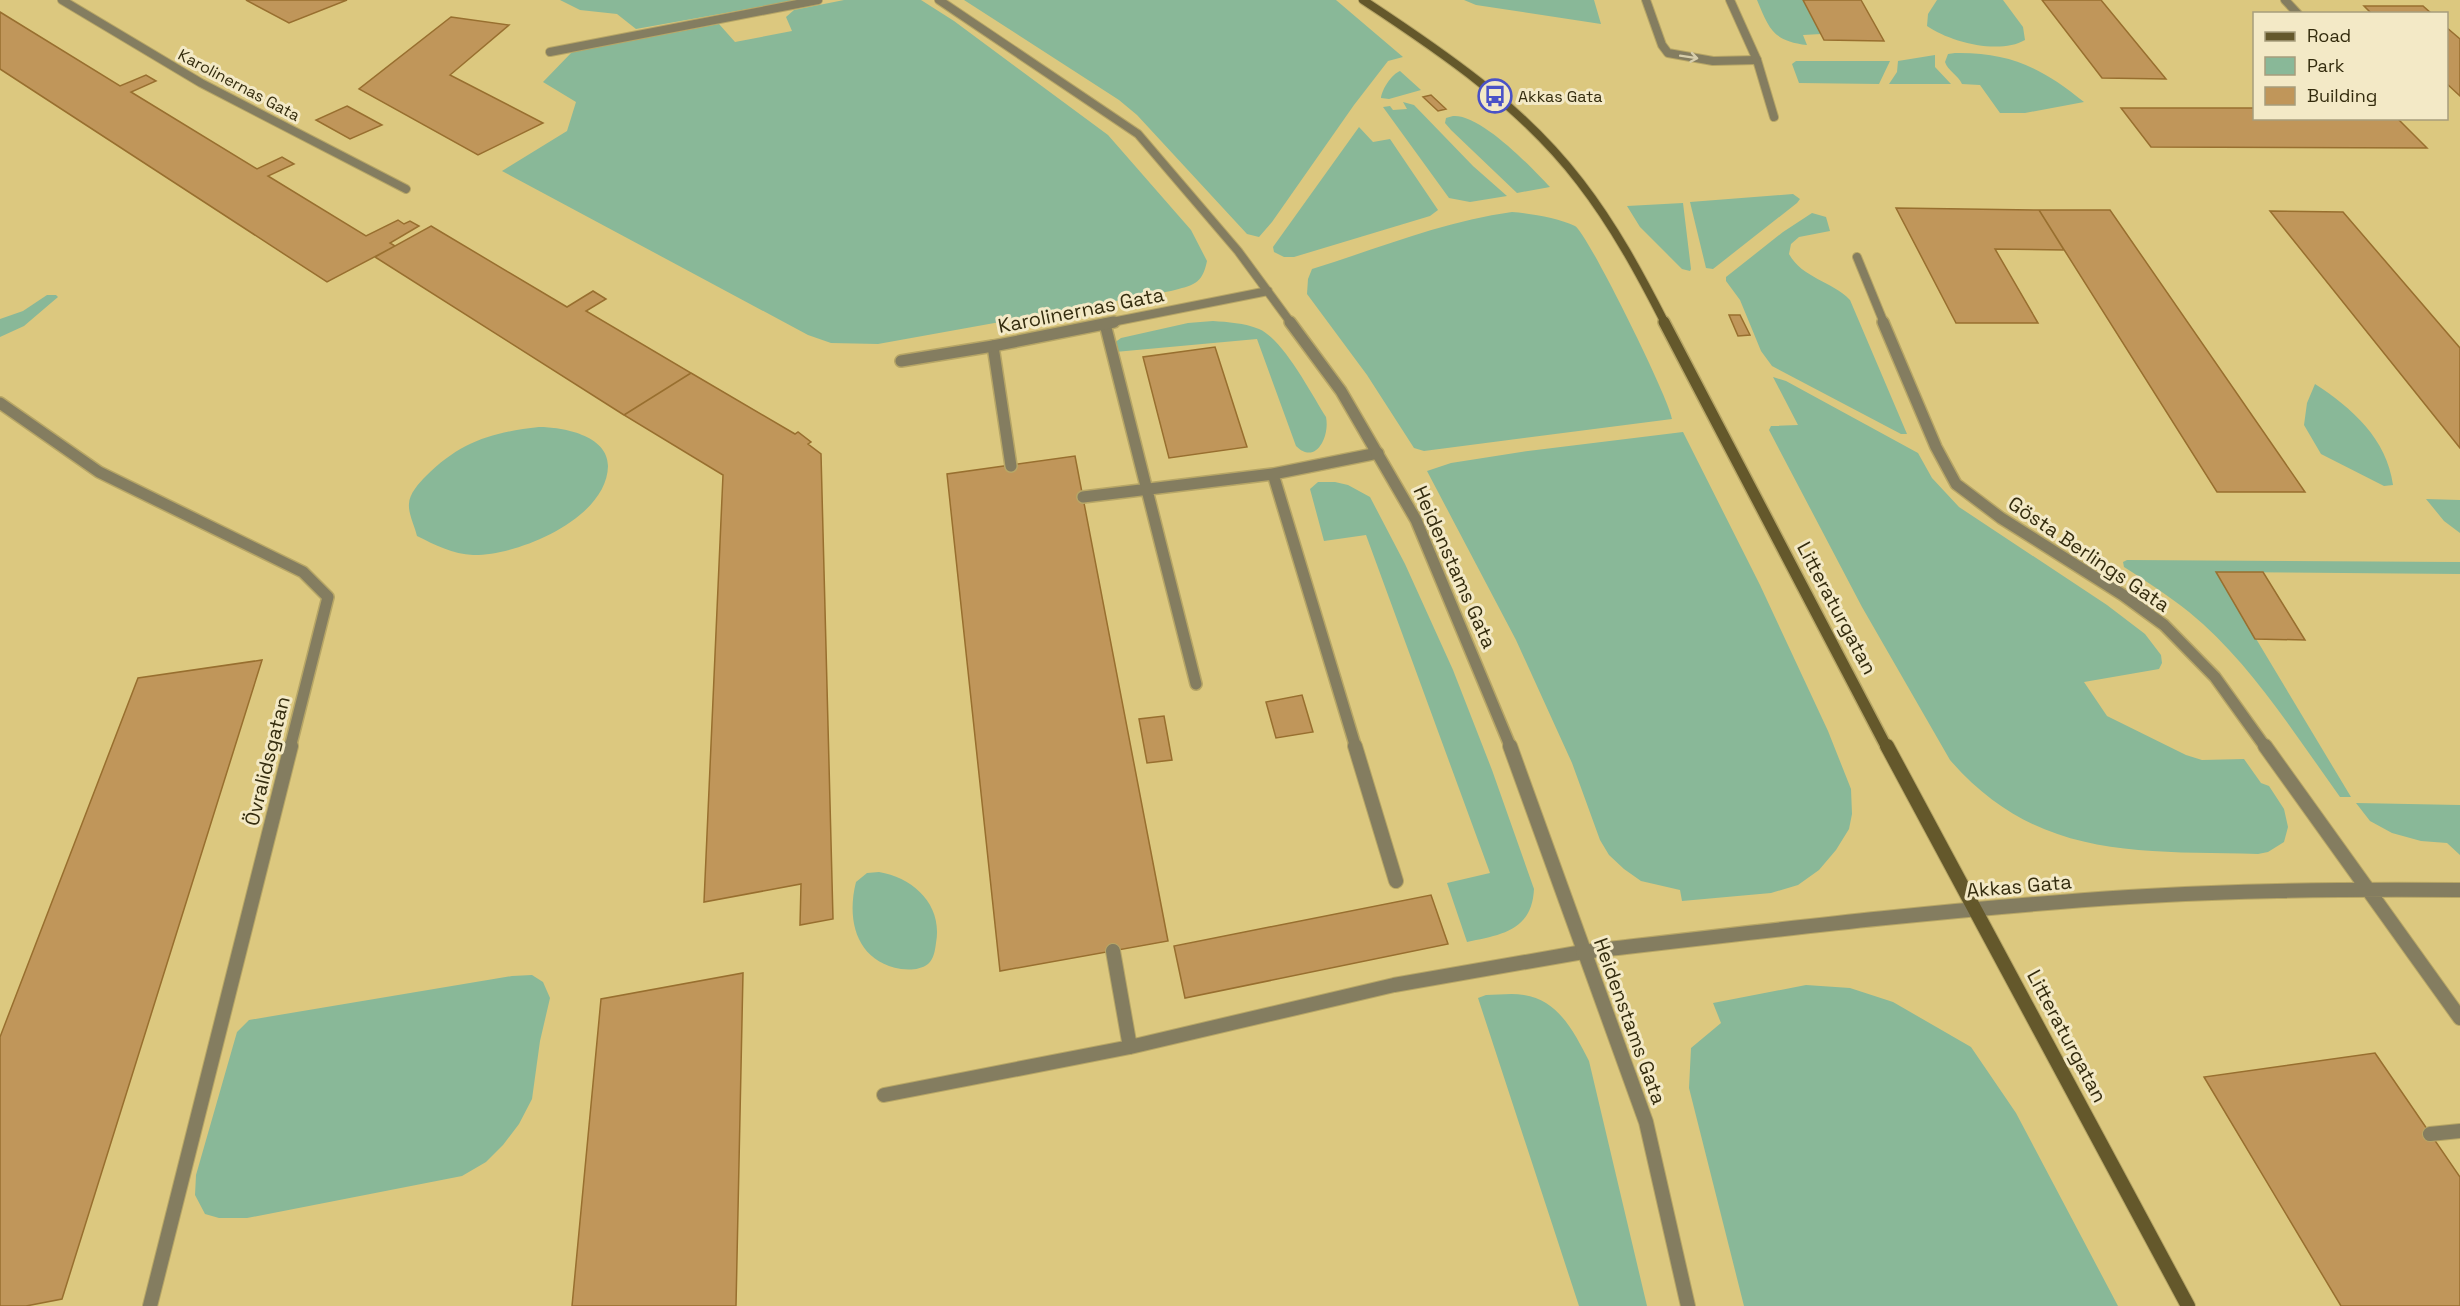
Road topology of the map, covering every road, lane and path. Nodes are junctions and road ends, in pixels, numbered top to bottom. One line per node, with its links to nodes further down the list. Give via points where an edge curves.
1 (62, 0): 12 (street, Karolinernas Gata, via 201,83)
2 (818, 0): 9 (street)
3 (939, 0): 14 (street, Heidenstams Gata, via 1138,134 1239,251)
4 (1363, 0): 28 (street, Litteraturgatan, via 1439,51 1527,124 1570,169 1605,216 1640,275 1830,642)
5 (1646, 0): 10 (street, one-way to 10, via 1668,53 1713,60)
6 (1730, 0): 10 (street)
7 (2284, 0): 8 (street)
8 (2296, 12)
9 (550, 52)
10 (1757, 60): 11 (street)
11 (1774, 117)
12 (406, 189)
13 (1857, 257): 26 (street, Gösta Berlings Gata, via 1936,447 1956,484 2164,625 2215,677)
14 (1268, 291): 15 (street, Karolinernas Gata); 19 (street, Heidenstams Gata, via 1341,391)
15 (1105, 324): 16 (street, Karolinernas Gata); 22 (street)
16 (993, 346): 17 (street, Karolinernas Gata); 20 (street)
17 (901, 361)
18 (0, 403): 36 (street, Övralidsgatan, via 99,472 303,572 328,597)
19 (1378, 453): 21 (street); 30 (street, Heidenstams Gata, via 1416,520 1501,721)
20 (1011, 466)
21 (1273, 474): 22 (street); 25 (street)
22 (1147, 488): 23 (street); 24 (street)
23 (1083, 497)
24 (1196, 684)
25 (1396, 881)
26 (2364, 887): 27 (street, Akkas Gata); 28 (street, Akkas Gata, via 2164,894); 31 (street, Gösta Berlings Gata)
27 (2460, 890)
28 (1975, 909): 30 (street, Akkas Gata); 38 (street, Litteraturgatan)
29 (1113, 951): 32 (street)
30 (1583, 952): 32 (street, Akkas Gata, via 1394,985); 37 (street, Heidenstams Gata, via 1646,1122)
31 (2460, 1018)
32 (1130, 1047): 33 (street, Akkas Gata)
33 (884, 1095)
34 (2460, 1131): 35 (street)
35 (2430, 1134)
36 (150, 1306)
37 (1688, 1306)
38 (2188, 1306)

